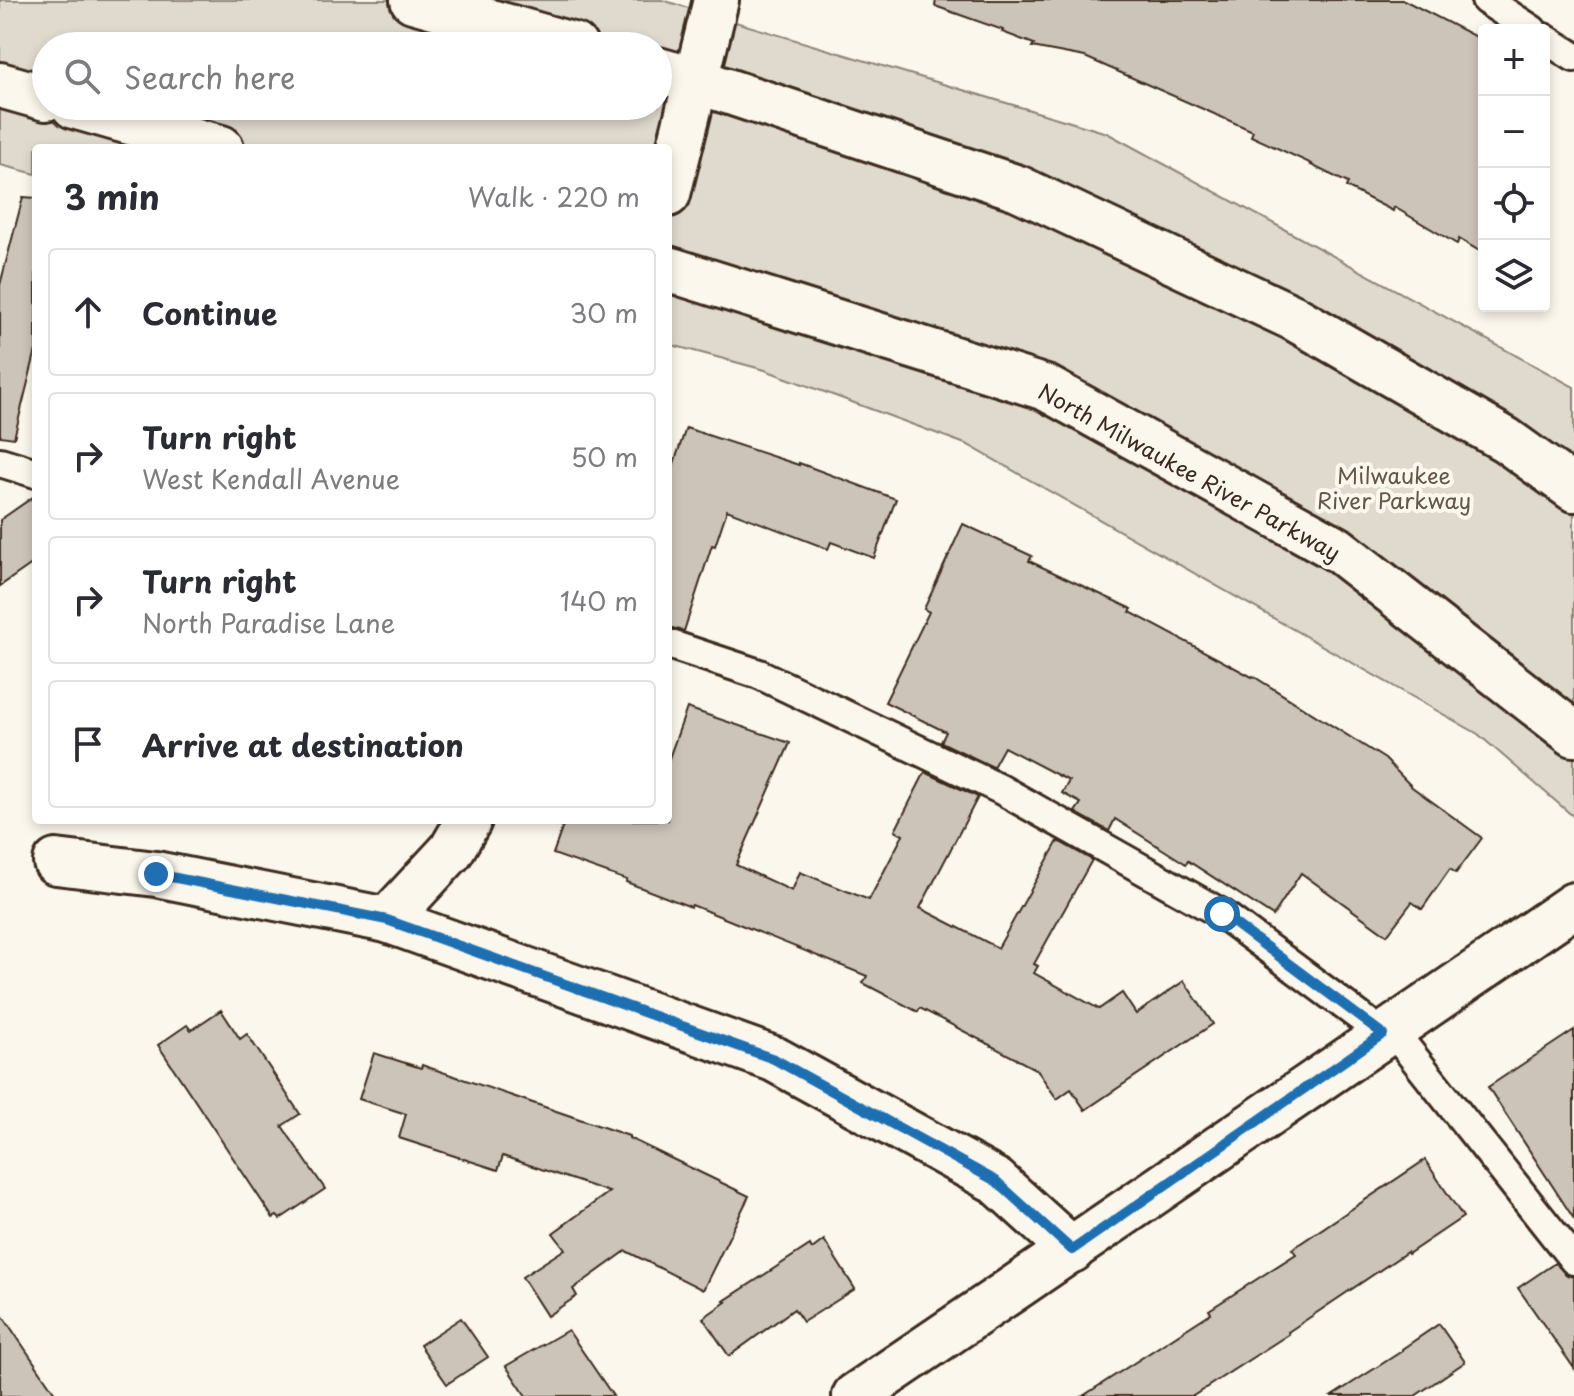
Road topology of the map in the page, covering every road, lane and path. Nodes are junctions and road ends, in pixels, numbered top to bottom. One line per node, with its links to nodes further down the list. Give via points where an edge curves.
1 (413, 0): 5 (street)
2 (716, 0): 8 (street)
3 (1486, 0): 4 (lane)
4 (1523, 24)
5 (526, 32)
6 (1550, 42): 7 (lane)
7 (1574, 57)
8 (677, 75): 13 (street); 17 (street, via 1018,188 1294,318 1506,440)
9 (0, 85): 10 (street)
10 (32, 94)
11 (123, 120): 12 (street)
12 (207, 144)
13 (672, 144)
14 (672, 270): 19 (street, North Milwaukee River Parkway, via 1046,388 1337,549)
15 (0, 462): 16 (lane)
16 (32, 472)
17 (1574, 489)
18 (672, 645): 24 (lane, via 759,674 1000,789 1222,914)
19 (1574, 734)
20 (467, 824): 23 (street, via 451,851)
21 (56, 862): 23 (street, via 156,874)
22 (1574, 905): 24 (street)
23 (387, 920): 25 (street, via 774,1059 996,1181)
24 (1387, 1032): 25 (street); 26 (lane)
25 (1072, 1250): 27 (street)
26 (1574, 1260)
27 (855, 1396)

